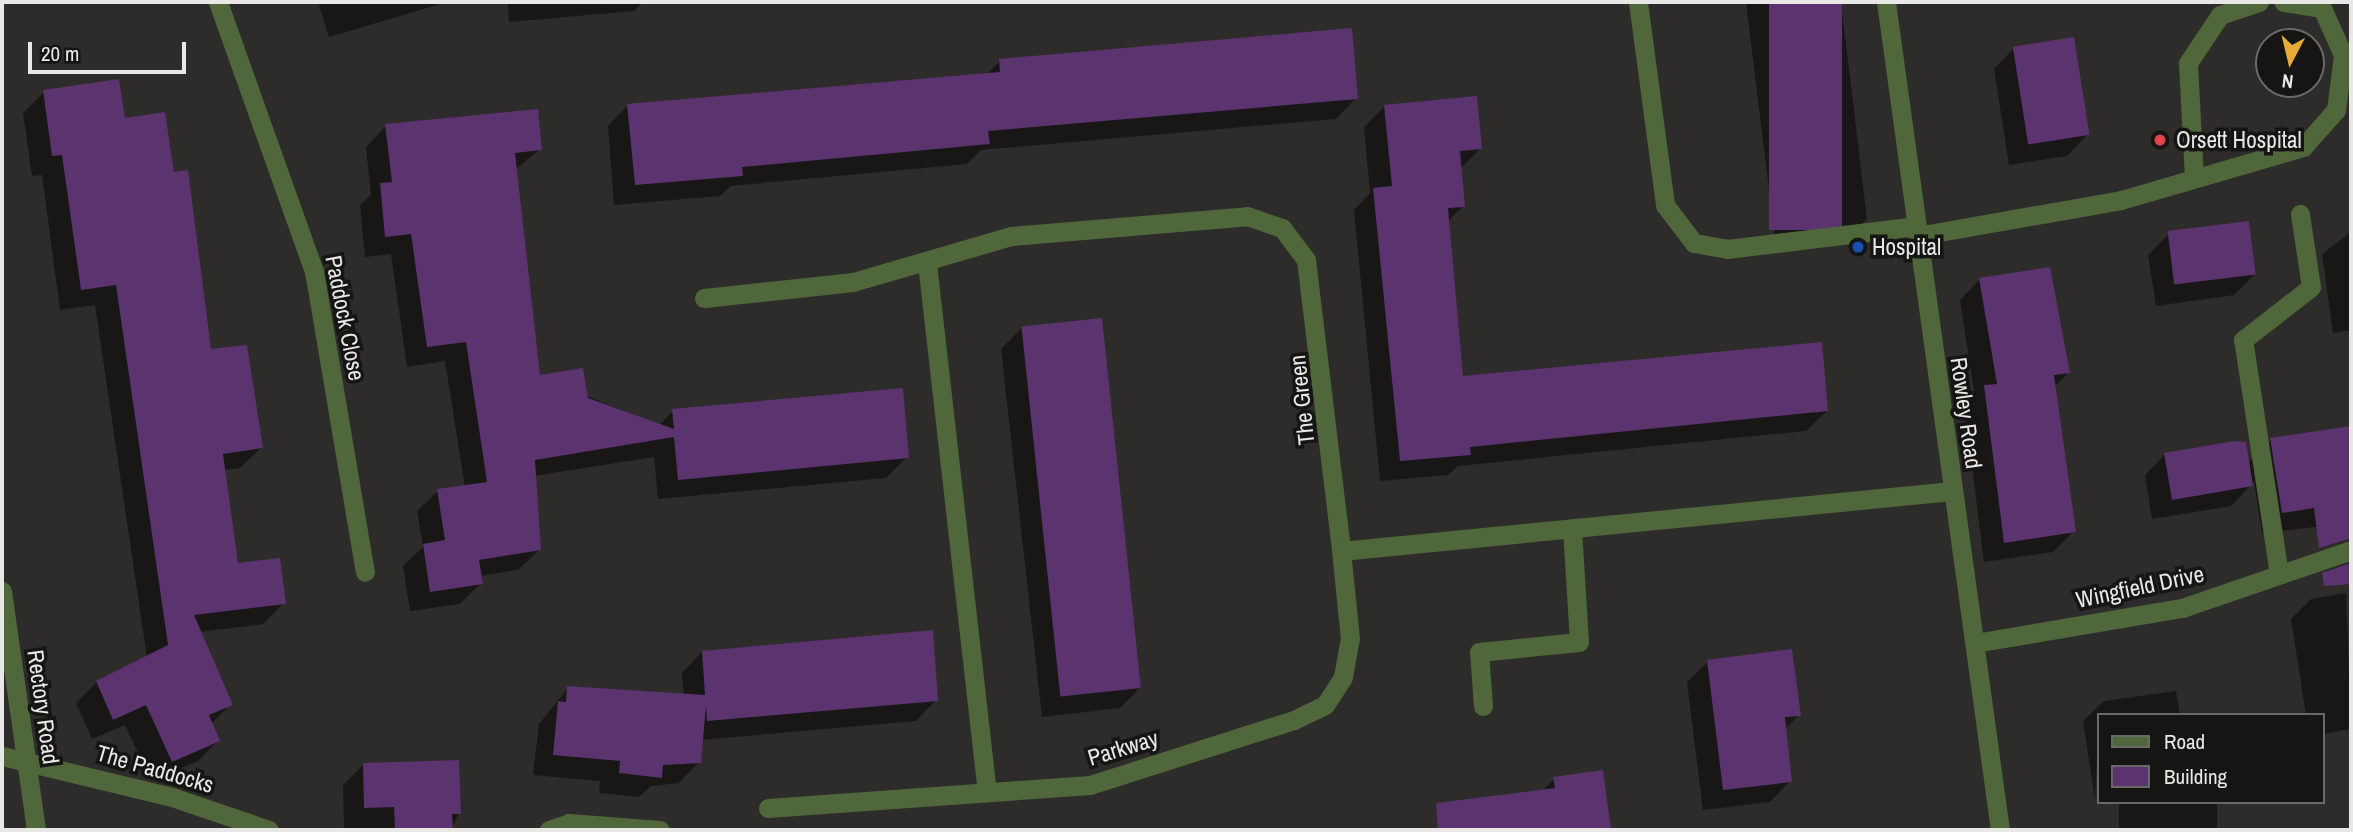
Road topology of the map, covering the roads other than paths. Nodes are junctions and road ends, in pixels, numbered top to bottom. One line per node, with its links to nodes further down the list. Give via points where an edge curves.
1 (218, 2): 15 (street, Paddock Close, via 314,271)
2 (1638, 2): 8 (street, via 1665,205 1694,243 1727,248)
3 (1886, 2): 8 (street, Rowley Road)
4 (2259, 2): 6 (street, via 2220,15 2188,63)
5 (2283, 2): 6 (street, via 2322,8 2343,55 2336,110 2303,147)
6 (2194, 178): 8 (street, via 2121,201)
7 (2300, 214): 16 (street, via 2311,288 2243,340)
8 (1916, 231): 11 (street, Rowley Road)
9 (927, 263): 10 (street, The Green, via 853,282); 14 (street, The Green, via 1011,236 1136,222 1247,216 1282,228 1306,260 1318,318); 22 (street)
10 (704, 298)
11 (1952, 491): 12 (street); 18 (street, Rowley Road)
12 (1572, 528): 14 (street); 19 (street, via 1579,642 1479,652)
13 (2351, 550): 16 (street, Wingfield Drive)
14 (1341, 551): 22 (street, Parkway, via 1350,639 1343,677 1325,705 1090,785)
15 (365, 572)
16 (2279, 574): 18 (street, Wingfield Drive, via 2182,608)
17 (2, 591): 21 (street, Rectory Road)
18 (1975, 643): 28 (street, Rowley Road)
19 (1482, 706)
20 (2, 755): 21 (street, The Paddocks)
21 (26, 757): 24 (street, Rectory Road); 25 (street, The Paddocks)
22 (987, 793): 23 (street, Parkway)
23 (768, 808)
24 (36, 830)
25 (269, 830)
26 (549, 830): 27 (street, via 569,823)
27 (660, 830)
28 (2000, 830)

